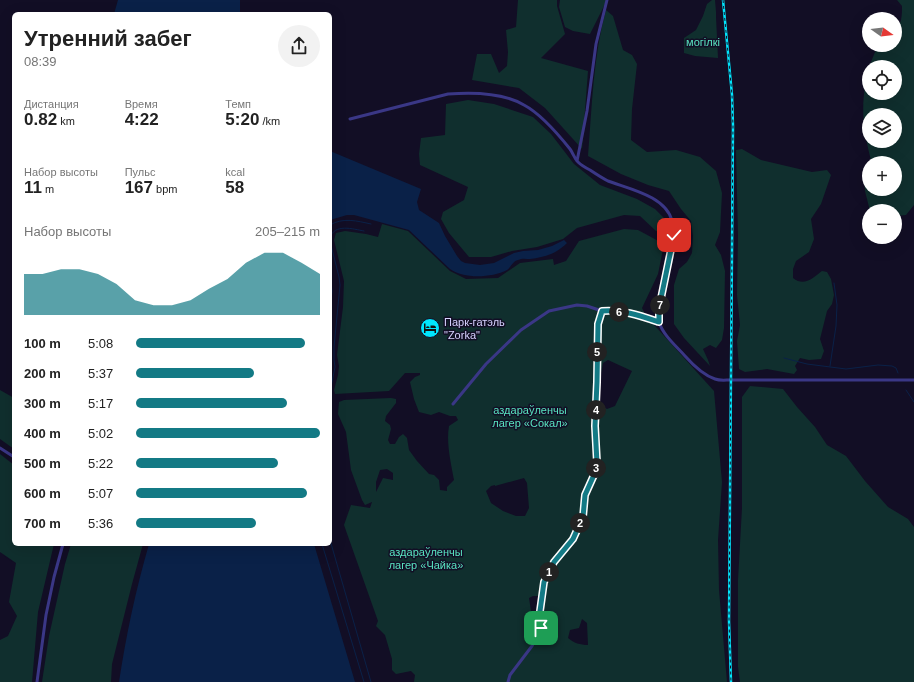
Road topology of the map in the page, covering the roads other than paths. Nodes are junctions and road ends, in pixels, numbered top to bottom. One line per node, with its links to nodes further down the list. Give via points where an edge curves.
1 (607, 0): 3 (street, via 596,44)
2 (350, 119): 3 (street, via 448,94 488,94 524,104 535,112 571,150)
3 (577, 161): 5 (street, via 607,180 658,201 665,207 672,220 674,235 659,308)
4 (602, 311): 5 (street, via 634,314); 7 (street, via 577,305 549,310 521,330 491,359); 12 (street, via 598,324 595,426 597,463 594,475 585,495 583,517 573,539 554,562 544,582 540,611 541,628)
5 (659, 322): 6 (street, via 666,335 686,357 704,374 716,380)
6 (914, 380)
7 (453, 404)
8 (0, 448): 9 (street)
9 (12, 456)
10 (62, 546): 11 (street, via 46,615)
11 (37, 682)
12 (508, 682)

